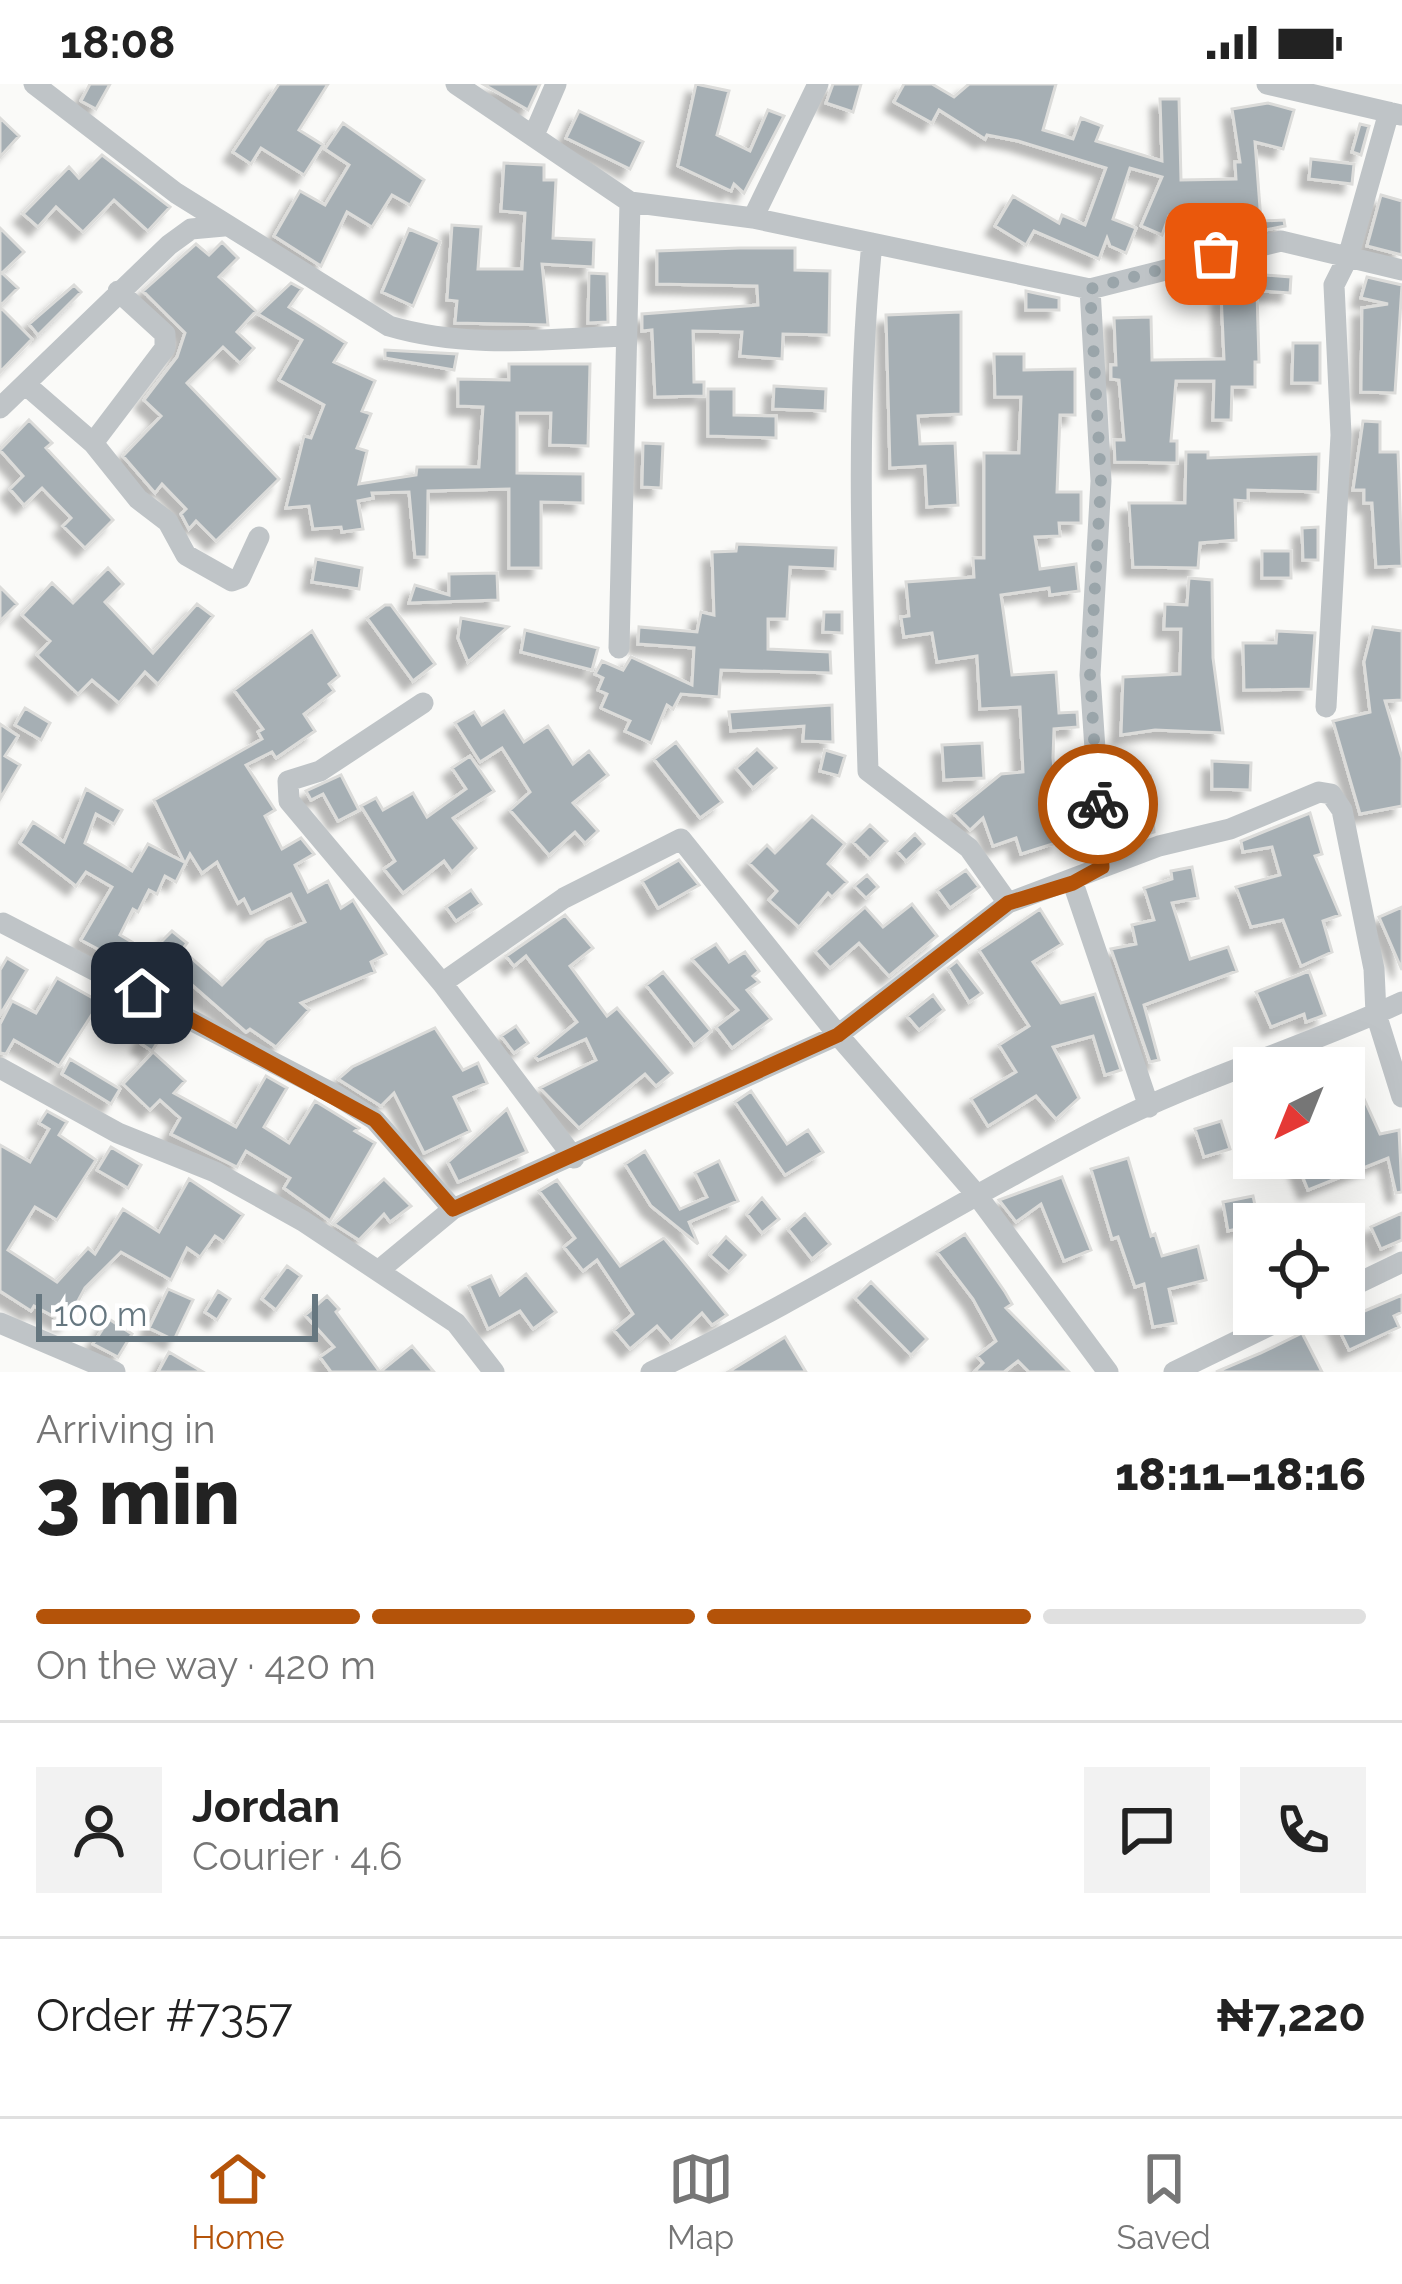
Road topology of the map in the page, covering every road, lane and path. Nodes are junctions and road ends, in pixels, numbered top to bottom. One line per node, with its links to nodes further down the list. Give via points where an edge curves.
1 (34, 84): 10 (street)
2 (456, 84): 7 (street)
3 (556, 84): 7 (street)
4 (818, 84): 9 (street)
5 (1267, 84): 6 (street)
6 (1396, 113): 12 (street)
7 (534, 135): 8 (street)
8 (630, 202): 9 (street); 16 (street)
9 (753, 218): 11 (street)
10 (224, 226): 15 (street, via 191,229); 16 (street, via 363,313 422,336)
11 (872, 243): 14 (street); 26 (street, via 859,476 868,771 969,848)
12 (1348, 257): 13 (street); 14 (street, via 1281,241); 23 (street, via 1334,285 1341,435)
13 (1402, 270)
14 (1090, 289): 24 (street, via 1101,481 1090,674)
15 (118, 291): 17 (street); 19 (street, via 165,334 165,348)
16 (626, 336): 21 (street)
17 (25, 384): 18 (street); 19 (street)
18 (0, 408)
19 (93, 443): 20 (street, via 168,522 186,555 232,581)
20 (259, 537)
21 (619, 647)
22 (423, 703): 28 (street, via 320,771 288,781 290,801)
23 (1326, 707)
24 (1102, 867): 25 (street); 30 (street, via 1331,794 1342,810 1370,946)
25 (1073, 883): 26 (street); 34 (street)
26 (1008, 903): 31 (street)
27 (3, 923): 37 (street, via 336,1095 375,1120)
28 (442, 983): 31 (street, via 563,898 681,839); 35 (street)
29 (1402, 1001): 30 (street)
30 (1376, 1014): 33 (street); 34 (street)
31 (838, 1035): 35 (street); 36 (street)
32 (0, 1068): 39 (street, via 118,1133 261,1196)
33 (1402, 1097)
34 (1149, 1107): 36 (street)
35 (574, 1158): 37 (street)
36 (976, 1194): 45 (street, via 772,1314); 46 (street)
37 (453, 1209): 39 (street)
38 (1402, 1262): 40 (street)
39 (379, 1271): 44 (street, via 455,1323)
40 (1365, 1280)
41 (0, 1323): 43 (street)
42 (1251, 1335): 47 (street)
43 (115, 1372)
44 (494, 1372)
45 (651, 1372)
46 (1108, 1372)
47 (1174, 1372)

